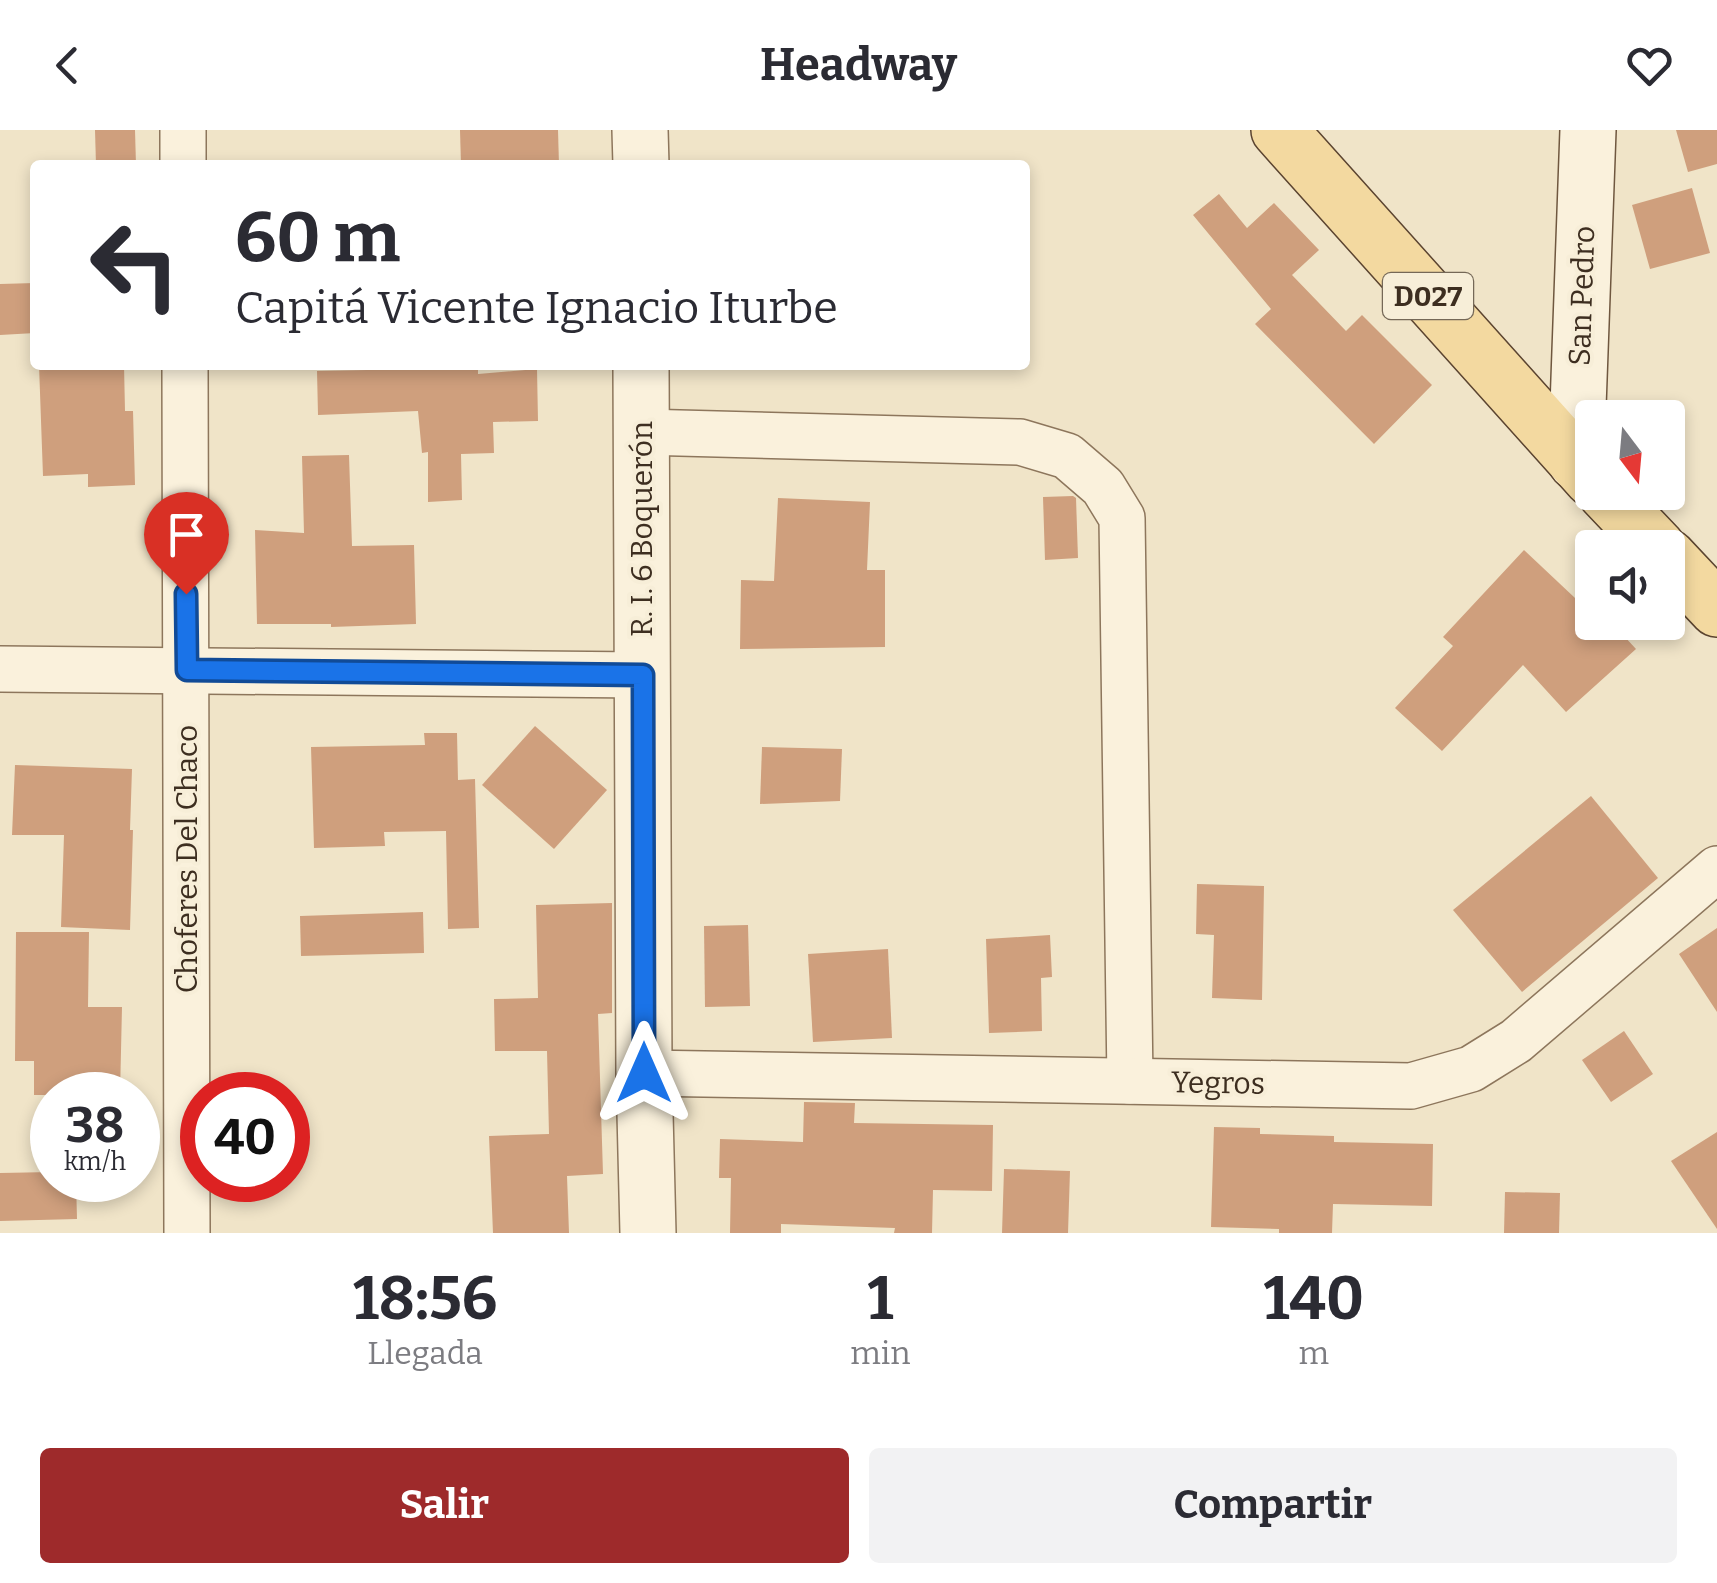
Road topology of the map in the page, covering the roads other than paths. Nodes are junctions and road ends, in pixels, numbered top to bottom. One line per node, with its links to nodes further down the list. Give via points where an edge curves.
1 (183, 130): 5 (street)
2 (640, 130): 6 (street)
3 (1279, 130): 11 (main road, D027)
4 (1588, 130): 9 (street, San Pedro)
5 (184, 160)
6 (640, 160)
7 (185, 370): 17 (street, Choferes Del Chaco)
8 (642, 370): 10 (street, R. I. 6 Boquerón)
9 (1590, 400)
10 (642, 432): 18 (street, R. I. 6 Boquerón); 21 (street, via 1020,442 1067,456 1103,486 1122,518)
11 (1575, 460)
12 (1622, 510): 13 (main road, D027)
13 (1641, 530)
14 (1685, 576): 15 (main road)
15 (1717, 609)
16 (0, 669): 17 (street)
17 (187, 670): 18 (street); 22 (street, Choferes Del Chaco)
18 (643, 675): 20 (street, R. I. 6 Boquerón)
19 (1717, 869): 21 (street, Yegros, via 1516,1040 1472,1069 1411,1086)
20 (644, 1073): 21 (street, Yegros); 23 (street, R. I. 6 Boquerón)
21 (1130, 1081)
22 (187, 1233)
23 (648, 1233)

